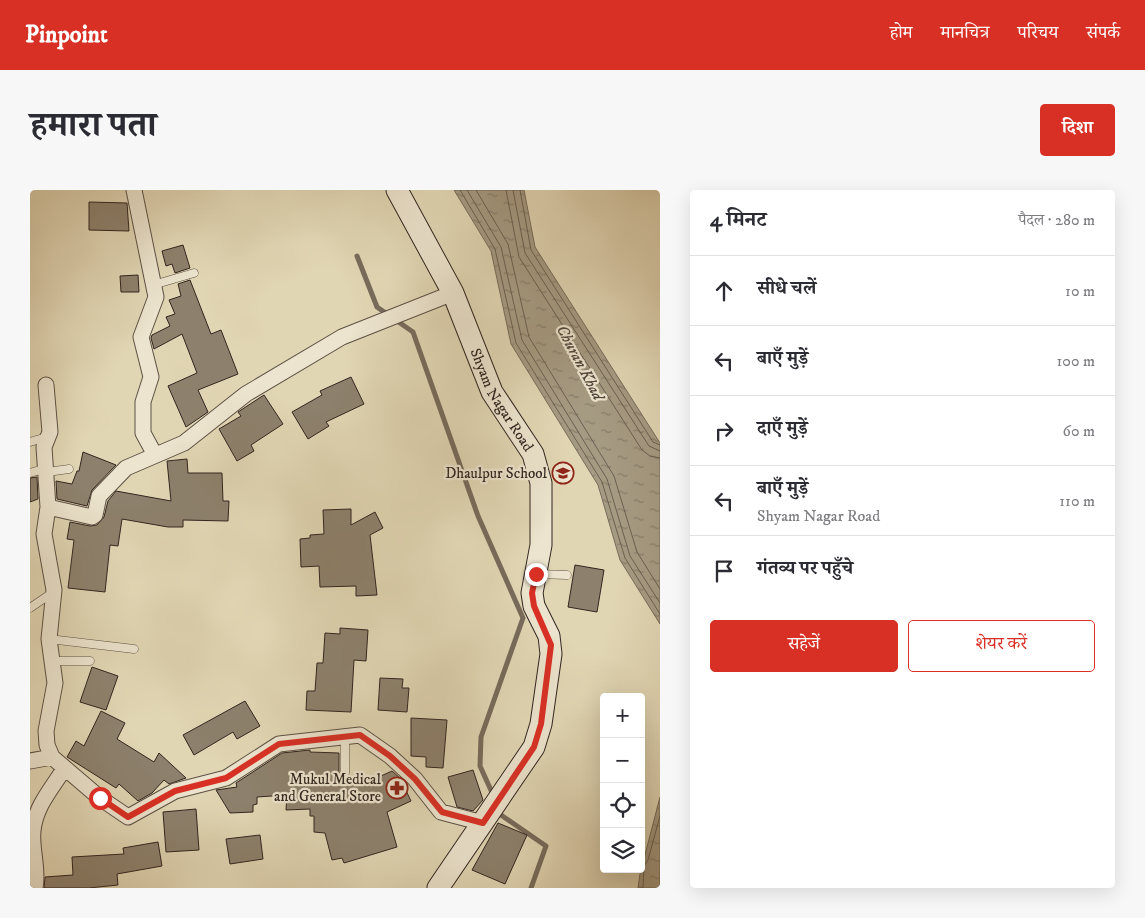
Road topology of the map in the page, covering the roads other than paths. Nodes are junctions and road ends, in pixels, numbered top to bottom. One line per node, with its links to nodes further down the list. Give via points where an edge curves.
1 (134, 190): 4 (street)
2 (397, 190): 5 (street, Shyam Nagar Road)
3 (194, 273): 4 (lane)
4 (153, 285): 9 (street, via 156,297 141,337 151,377 143,402 143,433)
5 (453, 293): 9 (street, via 342,337 246,394 184,443); 14 (street, Shyam Nagar Road, via 492,392 533,454 542,496 541,545)
6 (46, 385): 7 (street, via 50,409)
7 (49, 437): 8 (lane); 11 (street, via 44,447)
8 (30, 442)
9 (155, 455): 13 (street, via 126,468 110,483 99,496 92,518)
10 (69, 469): 11 (lane)
11 (47, 470): 12 (lane); 13 (street)
12 (30, 473)
13 (48, 507): 16 (street, via 44,534)
14 (536, 574): 15 (lane); 28 (street, Shyam Nagar Road, via 532,593 534,606 551,645 541,724 534,747)
15 (566, 575)
16 (55, 595): 17 (lane, via 49,595); 18 (street)
17 (30, 608)
18 (50, 639): 19 (lane); 20 (street)
19 (134, 649)
20 (52, 661): 21 (lane); 23 (street, via 55,683 46,732)
21 (90, 661)
22 (345, 737): 25 (street, via 279,744 226,778 175,791 128,817); 26 (lane); 28 (street, via 360,735 390,756 415,779 442,812)
23 (52, 757): 24 (street); 25 (street)
24 (30, 761)
25 (64, 769): 27 (street)
26 (345, 773)
27 (32, 823): 29 (street, via 38,876)
28 (483, 823): 30 (street, Shyam Nagar Road)
29 (35, 888)
30 (438, 888)

